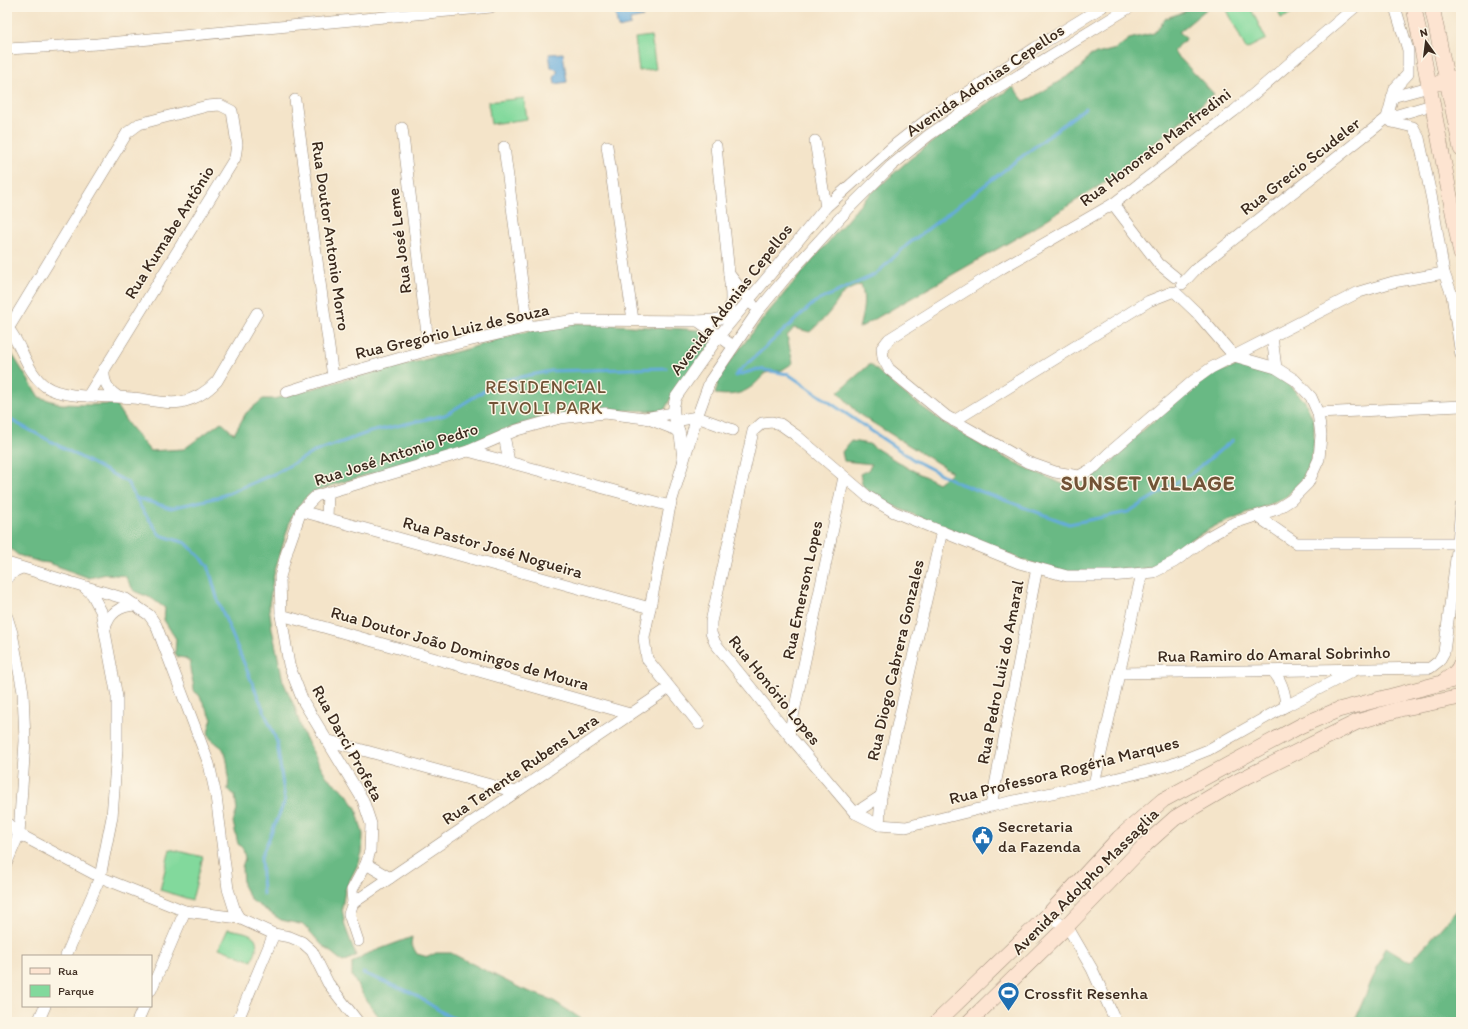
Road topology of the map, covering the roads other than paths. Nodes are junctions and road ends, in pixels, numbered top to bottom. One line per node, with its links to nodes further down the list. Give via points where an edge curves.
1 (492, 7): 8 (street, via 112,43)
2 (1102, 7): 22 (street, Avenida Adonias Cepellos, via 929,118)
3 (1130, 7): 28 (street, Avenida Adonias Cepellos, via 995,90 929,135 891,166 851,206)
4 (1355, 7): 21 (street, Rua Honorato Manfredini, via 1234,111)
5 (1395, 7): 11 (street, via 1408,50 1408,74 1395,88)
6 (1414, 7): 10 (main road)
7 (1432, 7): 9 (main road)
8 (7, 49)
9 (1454, 78): 10 (main road); 20 (main road)
10 (1429, 87): 11 (street); 13 (main road)
11 (1392, 97): 14 (street)
12 (296, 100): 42 (street, Rua Doutor Antonio Morro)
13 (1432, 105): 14 (street, Rua Grecio Scudeler); 23 (main road)
14 (1387, 118): 24 (street, via 1412,128 1419,138); 26 (street, Rua Grecio Scudeler)
15 (402, 128): 37 (street, Rua José Leme)
16 (816, 141): 22 (street)
17 (607, 146): 30 (street)
18 (716, 146): 25 (street)
19 (504, 147): 32 (street)
20 (1461, 149)
21 (1113, 204): 26 (street); 50 (street, Rua Honorato Manfredini, via 1002,268 890,339 882,348 882,358 889,369)
22 (826, 207): 27 (street, Avenida Adonias Cepellos)
23 (1461, 254)
24 (1444, 273): 35 (street, via 1393,282 1359,292); 38 (street, via 1452,295)
25 (729, 274): 27 (street); 31 (street, Rua Gregório Luiz de Souza, via 728,314 721,318)
26 (1175, 285): 39 (street); 50 (street)
27 (749, 300): 28 (street); 34 (street, Avenida Adonias Cepellos)
28 (758, 311): 36 (street, Avenida Adonias Cepellos)
29 (257, 313): 45 (street, via 217,382 202,394 193,399 171,403)
30 (632, 320): 31 (street, Rua Gregório Luiz de Souza); 32 (street, Rua Gregório Luiz de Souza, via 576,320)
31 (698, 321): 34 (street)
32 (528, 327): 37 (street, Rua Gregório Luiz de Souza)
33 (8, 328): 40 (street, Rua Kumabe Antônio, via 127,133 139,124 207,106 220,105 228,108 233,114 237,144 235,158); 44 (street, via 36,377 45,386 57,392)
34 (719, 336): 36 (street); 51 (street, Avenida Adonias Cepellos, via 676,397 673,406)
35 (1272, 337): 39 (street); 41 (street)
36 (733, 346): 48 (street, Avenida Adonias Cepellos, via 710,381)
37 (429, 350): 42 (street, Rua Gregório Luiz de Souza)
38 (1461, 355)
39 (1234, 356): 41 (street); 50 (street, via 1193,381 1095,467 1079,476 1055,472 1027,462)
40 (104, 368): 44 (street, Rua Kumabe Antônio); 45 (street, via 105,384 110,392)
41 (1276, 368): 47 (street, via 1295,380 1311,397)
42 (333, 377): 43 (street, Rua Gregório Luiz de Souza)
43 (286, 392)
44 (88, 396): 45 (street)
45 (117, 396)
46 (1461, 406): 47 (street)
47 (1318, 413): 62 (street, via 1322,434 1319,459 1308,483 1291,500)
48 (697, 417): 51 (street, Rua José Antonio Pedro); 52 (street); 56 (street, Avenida Adonias Cepellos)
49 (645, 418): 51 (street, Rua José Antonio Pedro); 51 (street, Rua José Antonio Pedro); 53 (street, Rua José Antonio Pedro, via 605,413 560,418)
50 (954, 421)
51 (676, 422): 56 (street, Avenida Adonias Cepellos)
52 (733, 430)
53 (504, 435): 54 (street, Rua José Antonio Pedro); 55 (street)
54 (468, 451): 55 (street); 58 (street, Rua José Antonio Pedro)
55 (509, 462): 59 (street)
56 (684, 462): 59 (street)
57 (844, 477): 64 (street, via 867,496 894,512); 88 (street, Rua Emerson Lopes); 88 (street, Rua Honório Lopes, via 780,424 762,423 753,431 711,622 711,633 715,643)
58 (328, 492): 61 (street, Rua José Antonio Pedro, via 316,496); 63 (street)
59 (670, 506): 73 (street)
60 (1461, 506): 65 (street)
61 (301, 511): 63 (street, Rua Pastor José Nogueira); 74 (street, Rua Darci Profeta, via 280,577)
62 (1258, 516): 65 (street, via 1296,543); 69 (street, via 1231,524 1174,562 1154,572)
63 (327, 518): 73 (street, Rua Pastor José Nogueira)
64 (942, 531): 68 (street); 92 (street, Rua Diogo Cabrera Gonzales)
65 (1458, 543): 78 (street, Rua Ramiro do Amaral Sobrinho, via 1444,652 1439,661 1430,668)
66 (7, 563): 67 (street)
67 (22, 568): 70 (street); 71 (street)
68 (1037, 568): 69 (street, via 1067,576); 93 (street, Rua Pedro Luiz do Amaral)
69 (1142, 573): 80 (street)
70 (7, 578)
71 (84, 587): 72 (street, via 126,599); 76 (street, via 97,602)
72 (136, 605): 76 (street, via 126,606 114,612); 105 (street, via 149,615 156,625 209,764 216,796 228,889)
73 (650, 608): 83 (street, via 644,638 647,659)
74 (281, 615): 86 (street, Rua Doutor João Domingos de Moura); 89 (street, Rua Darci Profeta, via 292,672 303,701)
75 (7, 617): 97 (street, via 23,692 25,741)
76 (104, 630): 100 (street, via 117,697 117,750 112,817)
77 (1461, 663): 82 (main road, via 1455,674)
78 (1357, 669): 79 (street, Rua Ramiro do Amaral Sobrinho); 85 (street, Rua Professora Rogéria Marques)
79 (1273, 670): 80 (street, Rua Ramiro do Amaral Sobrinho); 85 (street, via 1283,686)
80 (1119, 673): 90 (street)
81 (1461, 678): 82 (main road, Avenida Adolpho Massaglia)
82 (1442, 682): 104 (main road, Avenida Adolpho Massaglia, via 1338,710 1302,725 1163,800 1119,838)
83 (669, 688): 86 (street, Rua Tenente Rubens Lara); 87 (street)
84 (1461, 697): 106 (main road, Avenida Adolpho Massaglia, via 1400,709 1357,722 1217,793 1175,818 1152,838)
85 (1286, 706): 90 (street, Rua Professora Rogéria Marques, via 1208,750 1170,765)
86 (630, 714): 91 (street, Rua Tenente Rubens Lara)
87 (699, 724)
88 (789, 735): 94 (street, Rua Honório Lopes)
89 (326, 740): 91 (street); 99 (street, Rua Darci Profeta, via 363,800 371,824 370,851)
90 (1094, 784): 93 (street, Rua Professora Rogéria Marques)
91 (516, 792): 101 (street, Rua Tenente Rubens Lara)
92 (881, 796): 94 (street); 96 (street, Rua Diogo Cabrera Gonzales)
93 (991, 806): 96 (street, Rua Professora Rogéria Marques, via 906,827)
94 (854, 813): 96 (street, Rua Honório Lopes)
95 (7, 823): 97 (street)
96 (879, 825)
97 (19, 834): 98 (street); 100 (street)
98 (7, 862)
99 (366, 864): 101 (street); 102 (street, Rua Darci Profeta, via 352,890)
100 (100, 877): 103 (street); 109 (street)
101 (390, 878): 102 (street, Rua Tenente Rubens Lara)
102 (354, 903): 108 (street, Rua Darci Profeta, via 349,914)
103 (185, 911): 105 (street); 110 (street)
104 (1047, 916): 106 (street); 119 (main road, Avenida Adolpho Massaglia)
105 (240, 918): 107 (street)
106 (1066, 926): 120 (main road, Avenida Adolpho Massaglia); 121 (street, via 1092,969)
107 (274, 934): 111 (street, via 302,942 312,951 328,983); 116 (street)
108 (358, 941)
109 (66, 955)
110 (152, 988)
111 (344, 1004): 117 (street); 118 (street)
112 (45, 1007): 114 (street)
113 (144, 1007): 115 (street)
114 (38, 1022)
115 (137, 1022)
116 (237, 1022)
117 (354, 1022)
118 (358, 1022)
119 (937, 1022)
120 (968, 1022)
121 (1116, 1022)

